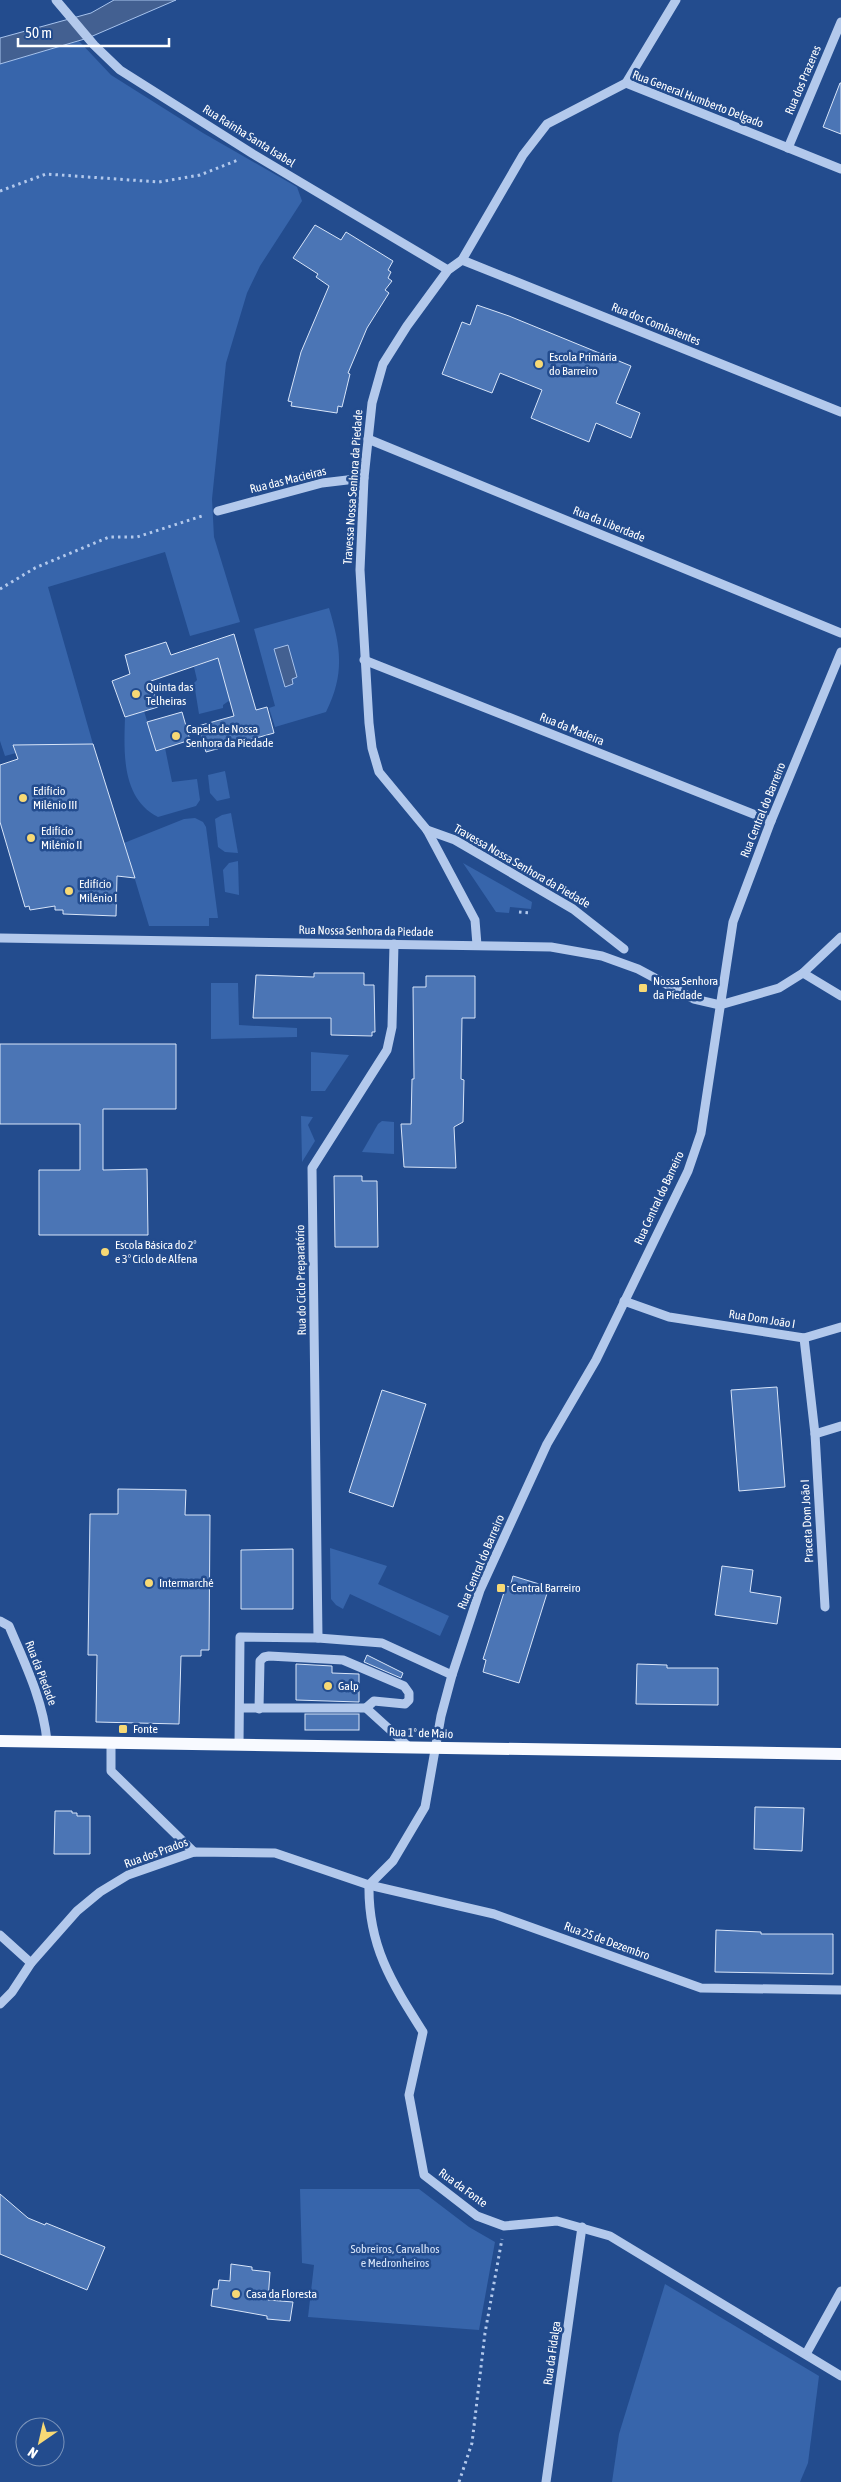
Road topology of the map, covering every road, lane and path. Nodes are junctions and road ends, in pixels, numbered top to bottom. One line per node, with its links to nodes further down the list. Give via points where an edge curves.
1 (56, 0): 6 (street, Rua Rainha Santa Isabel, via 120,70)
2 (676, 0): 4 (street)
3 (841, 22): 5 (street, Rua dos Prazeres)
4 (626, 83): 5 (street, Rua General Humberto Delgado); 9 (street, Rua General Humberto Delgado, via 547,124 523,155)
5 (788, 148): 7 (street, Rua General Humberto Delgado)
6 (252, 154): 8 (path, via 200,175 159,182 46,174); 10 (street, Rua Rainha Santa Isabel)
7 (841, 168)
8 (0, 191)
9 (462, 260): 10 (street, Rua General Humberto Delgado); 11 (street, Rua dos Combatentes)
10 (448, 270): 12 (street, Travessa Nossa Senhora da Piedade, via 383,364 372,404)
11 (841, 412)
12 (368, 439): 13 (street, Travessa Nossa Senhora da Piedade); 16 (street, Rua da Liberdade)
13 (364, 478): 14 (street, Rua das Macieiras, via 322,483); 18 (street, Travessa Nossa Senhora da Piedade, via 360,570)
14 (218, 511): 15 (path, via 137,537 109,537 35,568)
15 (0, 589)
16 (841, 633)
17 (841, 652): 19 (street, Rua Central do Barreiro)
18 (364, 660): 19 (street, Rua da Madeira); 20 (street, Travessa Nossa Senhora da Piedade, via 370,731 379,772)
19 (771, 821): 30 (street, Rua Central do Barreiro, via 733,922)
20 (427, 830): 26 (street, Travessa Nossa Senhora da Piedade, via 475,920); 27 (street, Travessa Nossa Senhora da Piedade, via 455,840 573,909)
21 (519, 912): 22 (path)
22 (530, 913)
23 (0, 938): 25 (street, Rua Nossa Senhora da Piedade)
24 (841, 938): 28 (street)
25 (394, 944): 26 (street, Rua Nossa Senhora da Piedade); 38 (street, Rua do Ciclo Preparatório, via 392,1027 387,1050 312,1168)
26 (477, 945): 30 (street, Rua Nossa Senhora da Piedade, via 552,947 602,956 638,969 694,999)
27 (624, 949)
28 (802, 973): 29 (street); 30 (street, via 779,988)
29 (841, 996)
30 (720, 1005): 31 (street, Rua Central do Barreiro, via 701,1133 688,1171)
31 (624, 1301): 33 (street, Rua Dom João I, via 669,1317); 39 (street, Rua Central do Barreiro, via 596,1360 547,1444 480,1590)
32 (841, 1327): 33 (street)
33 (804, 1338): 35 (street, Rua Dom João I)
34 (841, 1426): 35 (street)
35 (815, 1434): 36 (street, Praceta Dom João I)
36 (825, 1607)
37 (0, 1621): 44 (street, Rua da Piedade, via 9,1626 36,1693 45,1719)
38 (318, 1638): 39 (street, via 382,1643); 40 (street, via 240,1637)
39 (452, 1675): 48 (street, Rua Central do Barreiro)
40 (240, 1708): 42 (street); 46 (street)
41 (366, 1708): 42 (street); 42 (street, via 374,1701 405,1704 409,1693 404,1686 343,1660 269,1656 260,1661); 47 (street)
42 (259, 1709)
43 (0, 1741): 44 (main road, Rua 1º de Maio)
44 (47, 1741): 45 (main road, Rua 1º de Maio)
45 (111, 1742): 46 (main road, Rua 1º de Maio); 50 (street, via 111,1771)
46 (239, 1745): 47 (main road, Rua 1º de Maio)
47 (409, 1747): 48 (main road, Rua 1º de Maio)
48 (436, 1748): 49 (main road, Rua 1º de Maio); 51 (street, Rua Central do Barreiro, via 424,1807 393,1861)
49 (841, 1754)
50 (194, 1852): 51 (street, Rua dos Prados, via 275,1853); 53 (street, Rua dos Prados, via 128,1875 100,1892 77,1911)
51 (369, 1885): 54 (street, Rua 25 de Dezembro, via 494,1914 702,1988); 56 (street, Rua da Fonte, via 369,1910 382,1962 423,2032 409,2095 424,2175 477,2216)
52 (0, 1935): 53 (street)
53 (30, 1962): 55 (street, Rua dos Prados, via 12,1992)
54 (841, 1990)
55 (0, 2004)
56 (504, 2226): 57 (street, Rua da Fonte, via 557,2221); 61 (path, via 484,2333 472,2443)
57 (582, 2227): 59 (street, Rua da Fonte, via 610,2236); 62 (street, Rua da Fidalga)
58 (841, 2291): 59 (street)
59 (806, 2354): 60 (street, Rua da Fonte)
60 (841, 2376)
61 (459, 2482)
62 (546, 2482)

